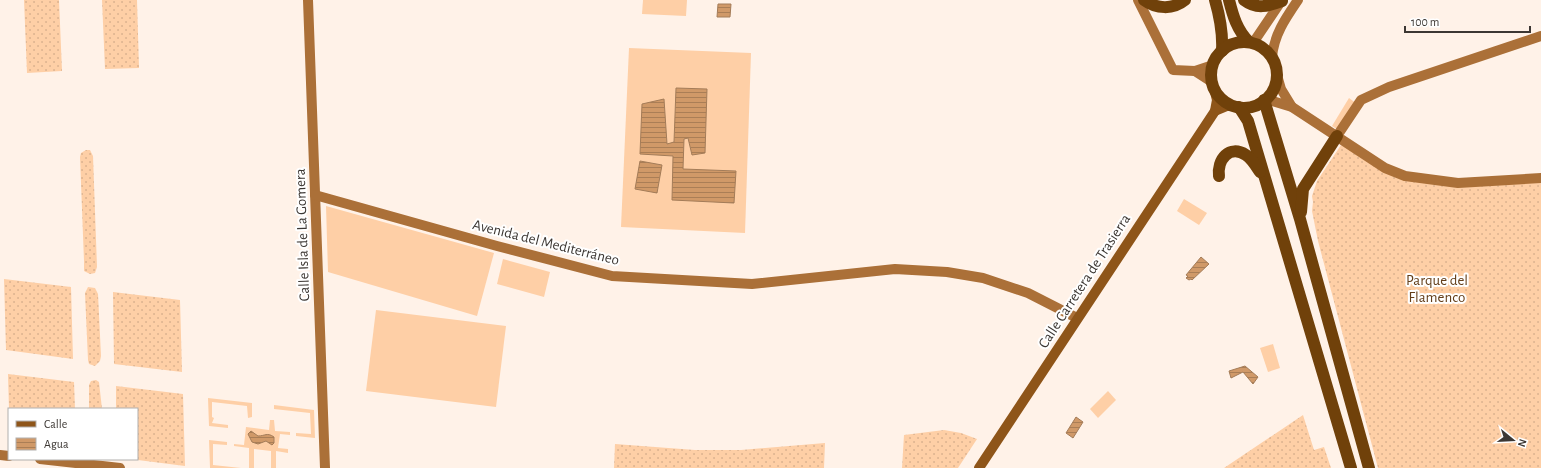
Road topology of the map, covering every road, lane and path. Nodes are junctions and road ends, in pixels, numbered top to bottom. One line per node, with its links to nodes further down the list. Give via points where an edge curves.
1 (308, 0): 26 (main road, Calle Isla de La Gomera)
2 (1138, 0): 15 (main road, via 1173,70)
3 (1144, 0): 4 (highway, via 1168,8)
4 (1185, 0)
5 (1215, 0): 12 (highway, via 1221,21)
6 (1229, 0): 11 (highway, via 1237,26)
7 (1244, 0): 8 (highway, via 1260,7)
8 (1282, 0): 11 (main road)
9 (1298, 0): 13 (main road, via 1276,33)
10 (1541, 36): 22 (main road, via 1395,85 1361,100)
11 (1251, 43): 12 (highway, via 1234,44); 13 (highway)
12 (1222, 51): 14 (highway)
13 (1272, 57): 16 (highway)
14 (1213, 65): 15 (main road); 17 (highway)
15 (1195, 71): 17 (main road)
16 (1276, 75): 18 (highway, via 1274,88); 19 (main road)
17 (1213, 85): 20 (highway, via 1222,99); 21 (main road)
18 (1265, 99): 19 (main road); 20 (highway, via 1252,106); 27 (highway)
19 (1292, 106): 22 (main road)
20 (1237, 107): 21 (main road, via 1226,106); 25 (highway, via 1248,121)
21 (1215, 111): 28 (main road, Calle Carretera de Trasierra)
22 (1338, 136): 24 (main road, via 1385,168 1405,176 1458,183); 27 (highway, via 1303,189)
23 (1219, 176): 25 (highway, via 1223,157 1238,151 1252,161)
24 (1541, 178)
25 (1265, 180): 33 (highway)
26 (315, 194): 28 (main road, Avenida del Mediterráneo, via 612,276 752,284 894,269 948,272 983,278 1028,293); 31 (main road, Calle Isla de La Gomera)
27 (1300, 219): 34 (highway)
28 (1077, 318): 32 (main road, Calle Carretera de Trasierra)
29 (50, 460): 30 (main road)
30 (120, 468)
31 (325, 468)
32 (979, 468)
33 (1351, 468)
34 (1369, 468)

